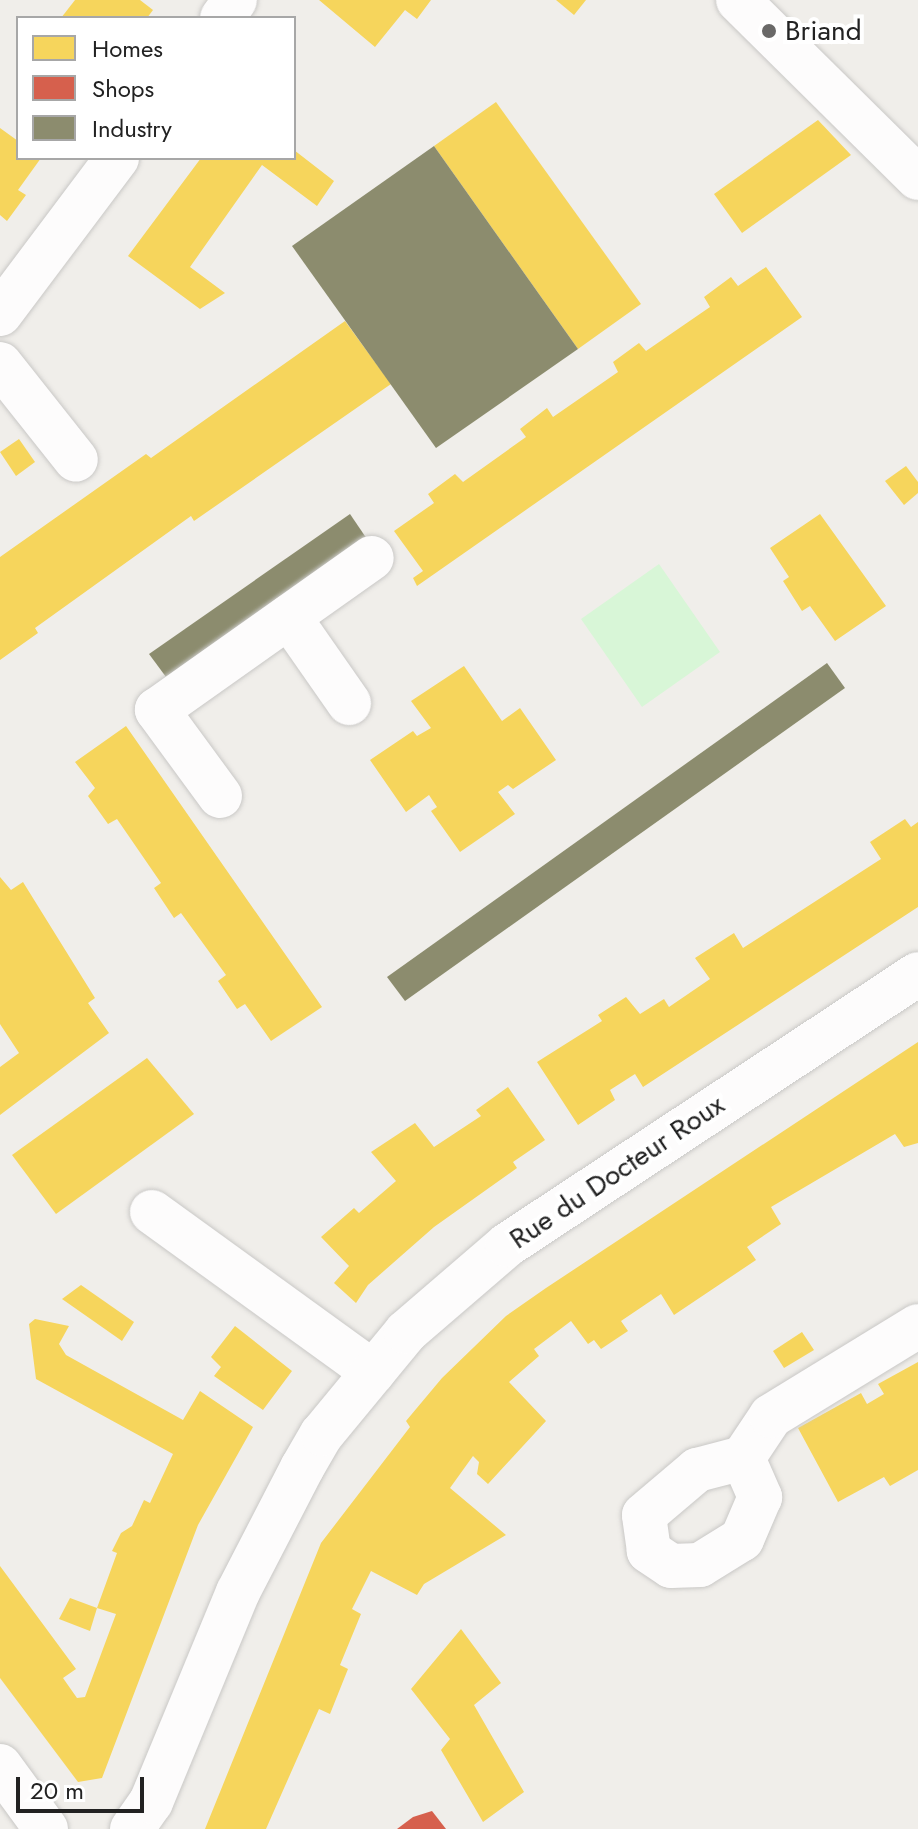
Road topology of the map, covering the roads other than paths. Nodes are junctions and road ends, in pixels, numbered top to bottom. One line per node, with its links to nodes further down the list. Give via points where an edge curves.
1 (738, 0): 3 (street)
2 (116, 160): 4 (street)
3 (918, 178)
4 (0, 314)
5 (0, 364): 6 (street)
6 (76, 460)
7 (372, 558): 8 (street)
8 (289, 617): 9 (street); 10 (street, via 157,710)
9 (349, 703)
10 (220, 796)
11 (918, 974): 14 (street, Rue du Docteur Roux, via 507,1245 406,1332)
12 (152, 1212): 14 (street)
13 (918, 1326): 15 (street, via 771,1416)
14 (373, 1372): 18 (street, Rue du Docteur Roux, via 302,1468 238,1592 151,1802)
15 (743, 1458)
16 (0, 1766): 17 (street)
17 (46, 1829)
18 (132, 1829)

